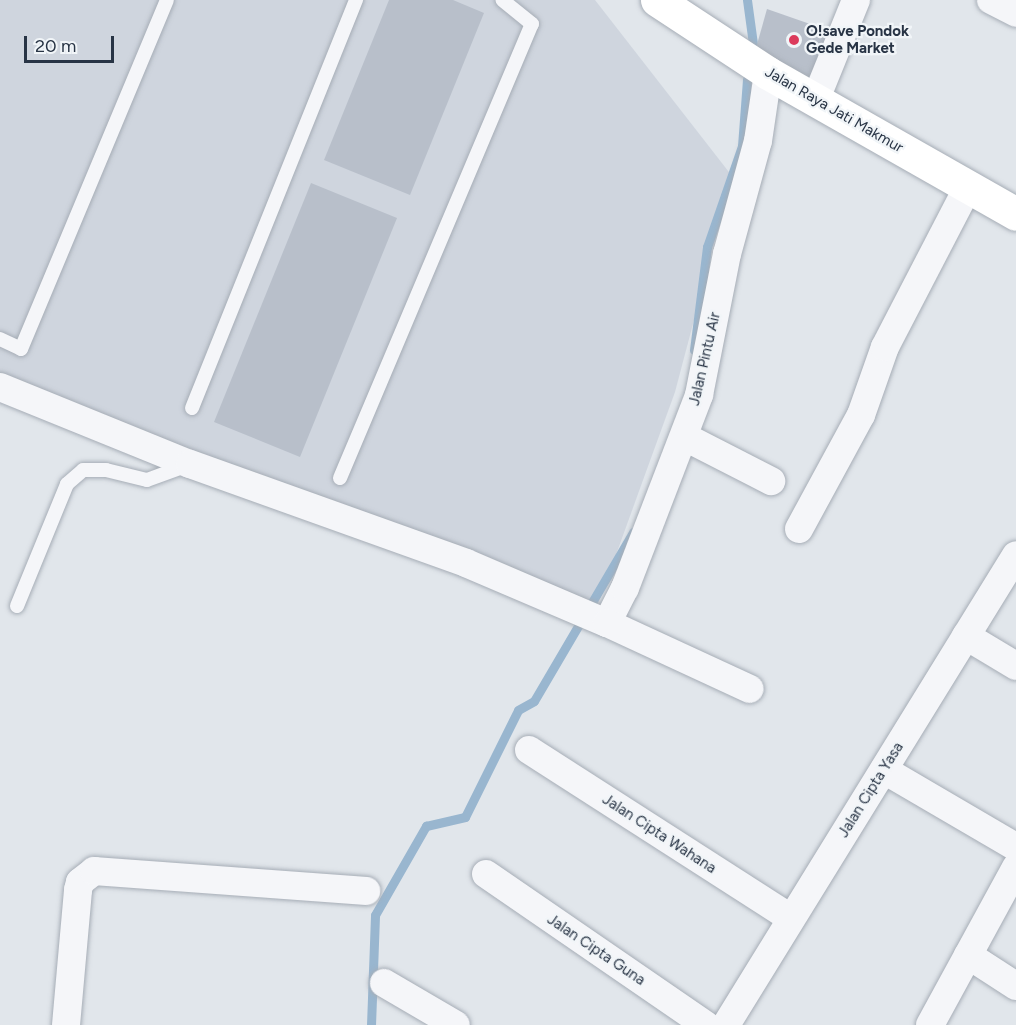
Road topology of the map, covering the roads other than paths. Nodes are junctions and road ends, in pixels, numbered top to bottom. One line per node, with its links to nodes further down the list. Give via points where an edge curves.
1 (167, 0): 12 (lane, via 21,349)
2 (356, 0): 14 (lane)
3 (502, 0): 17 (lane, via 532,24)
4 (657, 0): 8 (main road, Jalan Raya Jati Makmur)
5 (856, 0): 9 (street)
6 (991, 0): 7 (street)
7 (1016, 13)
8 (768, 73): 9 (main road, Jalan Raya Jati Makmur); 15 (street, Jalan Pintu Air, via 758,141 727,254 699,395)
9 (815, 100): 10 (main road, Jalan Raya Jati Makmur)
10 (969, 185): 11 (main road, Jalan Raya Jati Makmur); 19 (street, via 885,347 861,415)
11 (1016, 214)
12 (0, 339)
13 (0, 387): 16 (street)
14 (192, 408)
15 (685, 436): 18 (street); 22 (street, Jalan Pintu Air, via 620,599)
16 (190, 464): 21 (lane, via 147,480 106,470 83,470 67,484); 22 (street, via 466,563)
17 (340, 478)
18 (771, 481)
19 (799, 529)
20 (1016, 555): 23 (street, Jalan Cipta Yasa)
21 (17, 606)
22 (593, 618): 25 (street)
23 (966, 636): 24 (street); 27 (street, Jalan Cipta Yasa)
24 (1016, 666)
25 (750, 689)
26 (529, 750): 32 (street, Jalan Cipta Wahana)
27 (884, 770): 28 (street); 32 (street, Jalan Cipta Yasa)
28 (1016, 847)
29 (1016, 867): 33 (street)
30 (486, 874): 38 (street, Jalan Cipta Guna)
31 (366, 891): 36 (street, via 94,871 80,882 78,890)
32 (789, 917): 39 (street, Jalan Cipta Yasa)
33 (968, 956): 35 (street); 40 (street)
34 (384, 983): 37 (street)
35 (1016, 986)
36 (66, 1025)
37 (456, 1025)
38 (706, 1025)
39 (726, 1025)
40 (930, 1025)

